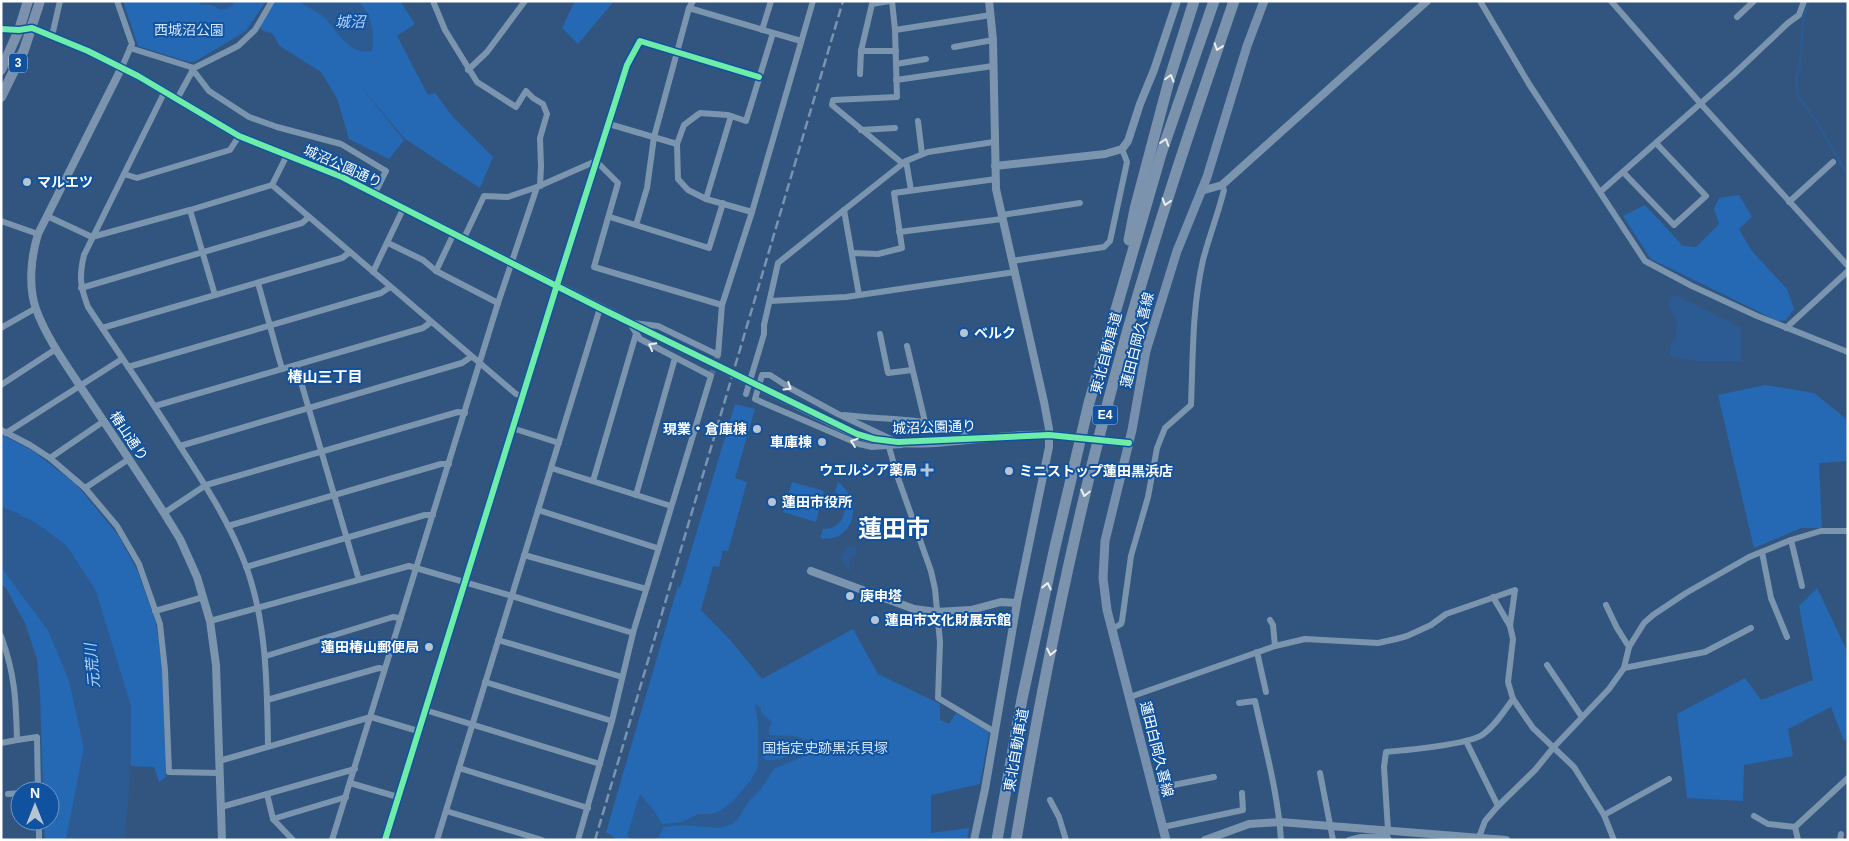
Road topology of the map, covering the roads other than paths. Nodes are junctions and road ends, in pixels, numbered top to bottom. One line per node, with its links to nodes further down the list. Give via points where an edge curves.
1 (28, 1): 29 (main road, 3)
2 (40, 1): 27 (main road, 3)
3 (60, 1): 33 (street)
4 (118, 1): 37 (street, via 131,40)
5 (272, 1): 46 (street, via 255,30 238,46)
6 (433, 1): 48 (street)
7 (525, 1): 48 (street)
8 (693, 1): 24 (street)
9 (770, 1): 30 (street)
10 (813, 1): 35 (street)
11 (890, 1): 31 (street); 40 (street, via 872,4)
12 (989, 1): 25 (street)
13 (1177, 1): 66 (street, via 1128,141)
14 (1192, 1): 119 (highway, one-way to 14, via 1135,209)
15 (1214, 1): 119 (highway, 東北自動車道 / E4, one-way to 15, via 1161,154)
16 (1234, 1): 276 (highway, 東北自動車道 / E4, one-way to 276, via 1178,165 1105,412 1053,640)
17 (1264, 1): 80 (main road, 蓮田白岡久喜線)
18 (1427, 1): 76 (street)
19 (1480, 1): 81 (street, via 1529,84)
20 (1611, 1): 55 (street)
21 (1754, 1): 26 (street)
22 (1794, 1): 23 (street)
23 (1802, 5): 55 (street, via 1799,15)
24 (689, 8): 30 (street); 39 (street)
25 (991, 15): 31 (street); 34 (street)
26 (1737, 17)
27 (32, 28): 29 (street); 33 (street, 城沼公園通り); 53 (main road, 3)
28 (1, 29): 29 (street)
29 (19, 30): 47 (main road, 3)
30 (762, 30): 32 (street)
31 (895, 30): 38 (street)
32 (773, 33): 35 (street); 50 (street)
33 (52, 36): 45 (street, 城沼公園通り)
34 (993, 40): 36 (street); 44 (street)
35 (801, 42): 90 (street)
36 (954, 47)
37 (130, 48): 45 (street); 46 (street)
38 (896, 50): 40 (street); 42 (street)
39 (677, 51): 43 (street, via 640,41); 50 (street); 62 (street)
40 (861, 51): 49 (street)
41 (926, 59): 42 (street)
42 (896, 64): 51 (street)
43 (627, 65): 58 (street)
44 (993, 66): 51 (street); 63 (street)
45 (122, 67): 52 (street, 城沼公園通り); 91 (street, 椿山通り)
46 (193, 69): 54 (street); 82 (street, via 209,91 249,117 276,128 341,144 386,171)
47 (1, 70)
48 (468, 70): 78 (street, via 477,82 516,107 526,91 543,104 547,114 540,138)
49 (860, 74)
50 (759, 77): 56 (street, via 746,121)
51 (896, 80): 60 (street, via 897,97 833,100 832,105)
52 (165, 91): 54 (street, 城沼公園通り); 74 (street)
53 (1, 98)
54 (177, 99): 61 (street, 城沼公園通り)
55 (1701, 104): 64 (street); 84 (street)
56 (730, 116): 65 (street, via 700,114 684,125); 83 (street)
57 (918, 121): 67 (street)
58 (609, 124): 62 (street); 69 (street)
59 (895, 128): 60 (street)
60 (861, 130): 70 (street)
61 (239, 136): 68 (street, 城沼公園通り); 74 (street, via 230,150 136,178)
62 (654, 137): 65 (street); 96 (street, via 647,188)
63 (994, 142): 67 (street); 72 (street)
64 (1656, 143): 73 (street); 73 (street, via 1706,196 1674,225)
65 (677, 144): 83 (street, via 678,179 688,190)
66 (1122, 149): 72 (street, via 1104,154); 106 (street, via 1127,162 1107,245)
67 (922, 154): 70 (street)
68 (287, 155): 77 (street); 82 (street, 城沼公園通り)
69 (596, 161): 78 (street); 93 (street, via 618,183); 114 (street)
70 (904, 162): 79 (street); 89 (street)
71 (1833, 162): 84 (street)
72 (995, 166): 75 (street)
73 (1623, 172): 81 (street)
74 (124, 174): 100 (street)
75 (996, 179): 79 (street); 94 (street)
76 (1222, 184): 80 (street); 205 (street, via 1224,190 1199,285 1194,321 1191,405 1165,428 1157,448 1148,497 1131,556 1122,621)
77 (272, 185): 88 (street); 92 (street)
78 (539, 186): 101 (street, via 508,197 484,196); 107 (street)
79 (911, 190): 97 (street, via 894,193)
80 (1202, 191): 161 (main road, 蓮田白岡久喜線, via 1184,232 1155,320)
81 (1600, 192): 130 (street, via 1645,261)
82 (374, 193): 87 (street, 城沼公園通り)
83 (706, 199): 85 (street)
84 (1789, 202): 108 (street)
85 (723, 203): 90 (street); 96 (street, via 709,248)
86 (1080, 203): 94 (street)
87 (404, 207): 98 (street, 城沼公園通り); 102 (street)
88 (190, 210): 100 (street); 103 (street)
89 (844, 210): 105 (street); 120 (street, via 778,263)
90 (752, 212): 122 (street)
91 (48, 216): 99 (street, 椿山通り); 100 (street)
92 (309, 217): 103 (street, via 302,223); 104 (street)
93 (610, 217): 96 (street); 122 (street, via 594,267)
94 (1002, 217): 97 (street); 106 (street)
95 (1, 221): 99 (street)
96 (636, 225)
97 (899, 232): 105 (street, via 902,248 878,254)
98 (454, 233): 101 (street, 城沼公園通り); 109 (street)
99 (38, 234): 123 (street, 椿山通り, via 31,271)
100 (92, 237): 116 (street, via 80,271)
101 (464, 238): 107 (street, 城沼公園通り)
102 (388, 242): 109 (street, via 423,260); 111 (street)
103 (203, 252): 116 (street); 117 (street)
104 (350, 252): 111 (street); 113 (street, via 342,258)
105 (852, 253): 118 (street)
106 (1012, 261): 112 (street)
107 (512, 263): 114 (street, 城沼公園通り); 121 (street)
108 (1848, 266)
109 (436, 271): 121 (street)
110 (1848, 271): 130 (street)
111 (373, 272): 115 (street)
112 (1015, 272): 118 (street); 156 (street)
113 (258, 283): 117 (street); 127 (street)
114 (557, 285): 124 (street, 城沼公園通り); 147 (street)
115 (390, 287): 125 (street); 127 (street, via 381,294)
116 (81, 288): 129 (street, via 88,307)
117 (216, 295): 129 (street)
118 (859, 295): 120 (street)
119 (1119, 296): 275 (highway, 東北自動車道 / E4, one-way to 119, via 1022,699 1055,547 1089,403)
120 (770, 300): 146 (street, via 764,334)
121 (498, 304): 139 (street)
122 (722, 305): 126 (street, via 718,355 658,326)
123 (36, 308): 128 (street); 134 (street, 椿山通り)
124 (600, 308): 126 (street, 城沼公園通り); 160 (street)
125 (431, 322): 136 (street); 140 (street, via 423,328)
126 (629, 322): 131 (street); 158 (street, 城沼公園通り, bridge, via 858,434)
127 (270, 326): 141 (street); 142 (street)
128 (1, 328)
129 (102, 328): 138 (street)
130 (1786, 328): 135 (street)
131 (636, 334): 137 (street, one-way to 131); 169 (street)
132 (880, 334): 143 (street, via 888,374)
133 (907, 346): 143 (street)
134 (56, 349): 144 (street); 145 (street, 椿山通り)
135 (1848, 352)
136 (471, 357): 139 (street); 149 (street, via 462,364)
137 (675, 358): 173 (street); 174 (street, via 711,376)
138 (122, 359): 141 (street); 145 (street)
139 (480, 364): 147 (street); 150 (street)
140 (296, 365): 142 (street); 149 (street)
141 (128, 368): 148 (street)
142 (282, 369): 148 (street)
143 (912, 370): 153 (street)
144 (1, 384)
145 (80, 385): 152 (street, 椿山通り); 155 (street)
146 (746, 394)
147 (522, 396): 154 (street)
148 (155, 406): 162 (street)
149 (309, 408): 162 (street); 164 (street)
150 (465, 413): 164 (street, via 458,412); 167 (street)
151 (838, 414): 153 (street); 158 (street); 163 (street, one-way to 151, via 859,444 755,399 762,375 770,375)
152 (104, 422): 165 (street); 166 (street, 椿山通り)
153 (925, 422): 157 (street, via 961,430)
154 (512, 428): 160 (street); 189 (street)
155 (4, 432): 165 (street)
156 (1049, 435): 157 (street, 城沼公園通り); 161 (street, 城沼公園通り, bridge); 195 (street, via 1048,459)
157 (966, 440): 159 (street, 城沼公園通り)
158 (898, 442): 159 (street, 城沼公園通り)
159 (919, 442): 163 (street)
160 (558, 443): 168 (street)
161 (1129, 443): 205 (main road, 蓮田白岡久喜線, via 1104,546 1104,588)
162 (180, 446): 170 (street)
163 (889, 447): 199 (street, via 931,571)
164 (321, 451): 170 (street); 172 (street)
165 (50, 458): 171 (street)
166 (129, 459): 171 (street); 176 (street, 椿山通り)
167 (449, 464): 172 (street); 177 (street)
168 (551, 468): 169 (street); 175 (street)
169 (593, 482): 173 (street)
170 (206, 484): 176 (street); 178 (street)
171 (85, 488): 198 (street, via 117,526 139,564)
172 (334, 495): 178 (street); 180 (street)
173 (636, 495): 174 (street)
174 (671, 506): 182 (street)
175 (538, 510): 182 (street); 184 (street)
176 (164, 513): 194 (street, 椿山通り, via 180,540)
177 (433, 515): 180 (street); 186 (street)
178 (228, 526): 185 (street)
179 (1848, 531): 181 (street, via 1821,531)
180 (346, 537): 185 (street); 188 (street)
181 (1792, 540): 183 (street); 190 (street)
182 (658, 548): 191 (street)
183 (1762, 552): 208 (street, via 1772,598); 212 (street, via 1653,615)
184 (524, 554): 191 (street); 192 (street)
185 (246, 567): 197 (street)
186 (417, 568): 188 (street, via 409,566); 189 (street); 200 (street)
187 (811, 571): 199 (street, via 914,608)
188 (359, 580): 197 (street)
189 (465, 582): 192 (street); 225 (street)
190 (1802, 586)
191 (646, 589): 206 (street)
192 (512, 596): 206 (street); 209 (street)
193 (1492, 597): 203 (street); 203 (street, via 1515,590); 211 (street, via 1446,614 1396,639 1378,643 1305,639)
194 (204, 598): 198 (street); 202 (street, 椿山通り)
195 (1017, 603): 199 (street, via 1002,602 970,610); 231 (street)
196 (1606, 605): 212 (street)
197 (257, 609): 202 (street); 214 (street)
198 (155, 611): 241 (street, via 160,624 165,670 169,772)
199 (936, 612): 231 (street, via 940,642 938,698)
200 (401, 618): 214 (street); 217 (street)
201 (1270, 620): 211 (street)
202 (210, 621): 237 (street, 椿山通り, via 216,665)
203 (1510, 626): 222 (street, via 1513,639 1508,682)
204 (1751, 628): 216 (street, via 1705,652)
205 (1112, 629): 221 (main road, 蓮田白岡久喜線)
206 (633, 633): 218 (street)
207 (1, 636): 210 (street)
208 (1786, 637)
209 (498, 640): 218 (street); 219 (street)
210 (3, 646): 232 (street, via 12,667)
211 (1276, 646): 213 (street)
212 (1629, 647): 216 (street)
213 (1258, 652): 220 (street); 221 (street)
214 (266, 656): 223 (street)
215 (1547, 665): 227 (street)
216 (1624, 668): 227 (street)
217 (384, 669): 223 (street); 226 (street)
218 (622, 677): 228 (street)
219 (485, 682): 228 (street); 229 (street)
220 (1266, 692)
221 (1130, 697): 248 (main road, 蓮田白岡久喜線)
222 (1513, 699): 233 (street, via 1481,736); 236 (street)
223 (267, 700): 235 (street)
224 (1239, 703): 261 (street, via 1255,701)
225 (425, 710): 229 (street); 230 (street)
226 (370, 717): 230 (street); 235 (street); 240 (street)
227 (1582, 717): 236 (street)
228 (612, 721): 238 (street)
229 (472, 724): 238 (street); 239 (street)
230 (418, 731): 252 (street)
231 (995, 732): 274 (street)
232 (16, 740): 234 (street); 246 (street, via 37,737)
233 (1466, 741): 254 (street); 265 (street, via 1386,752)
234 (1, 743)
235 (268, 746): 237 (street)
236 (1552, 748): 254 (street, via 1535,770); 258 (street, via 1574,767)
237 (219, 761): 241 (street, 椿山通り)
238 (600, 764): 256 (street)
239 (459, 768): 256 (street); 257 (street)
240 (355, 769): 247 (street); 250 (street)
241 (220, 773): 255 (street, 椿山通り)
242 (1320, 773): 262 (street)
243 (1214, 777): 248 (street)
244 (1848, 778): 264 (street)
245 (1669, 779): 258 (street)
246 (38, 781)
247 (350, 783): 251 (street); 252 (street)
248 (1153, 789): 263 (main road, 蓮田白岡久喜線)
249 (1242, 793): 263 (street, via 1243,810)
250 (267, 794): 255 (street); 260 (street)
251 (346, 797): 260 (street); 270 (street)
252 (398, 798): 266 (street)
253 (1050, 800): 277 (street)
254 (1498, 806): 267 (street, via 1485,821)
255 (221, 807): 268 (street, 椿山通り)
256 (588, 808): 273 (street)
257 (446, 811): 271 (street); 272 (street)
258 (1604, 815): 284 (street)
259 (1754, 816): 264 (street, via 1768,824)
260 (273, 819): 269 (street)
261 (1280, 822): 262 (street); 279 (street, via 1249,824); 280 (street)
262 (1331, 824): 265 (street); 281 (street)
263 (1163, 827): 278 (main road, 蓮田白岡久喜線)
264 (1796, 827): 285 (street)
265 (1388, 835): 267 (street); 282 (street)
266 (387, 839)
267 (1479, 839): 283 (street)
268 (222, 840)
269 (293, 840)
270 (332, 840)
271 (436, 840)
272 (542, 840)
273 (578, 840)
274 (974, 840)
275 (997, 840)
276 (1016, 840)
277 (1066, 840)
278 (1166, 840)
279 (1205, 840)
280 (1281, 840)
281 (1333, 840)
282 (1349, 840)
283 (1506, 840)
284 (1614, 840)
285 (1798, 840)

